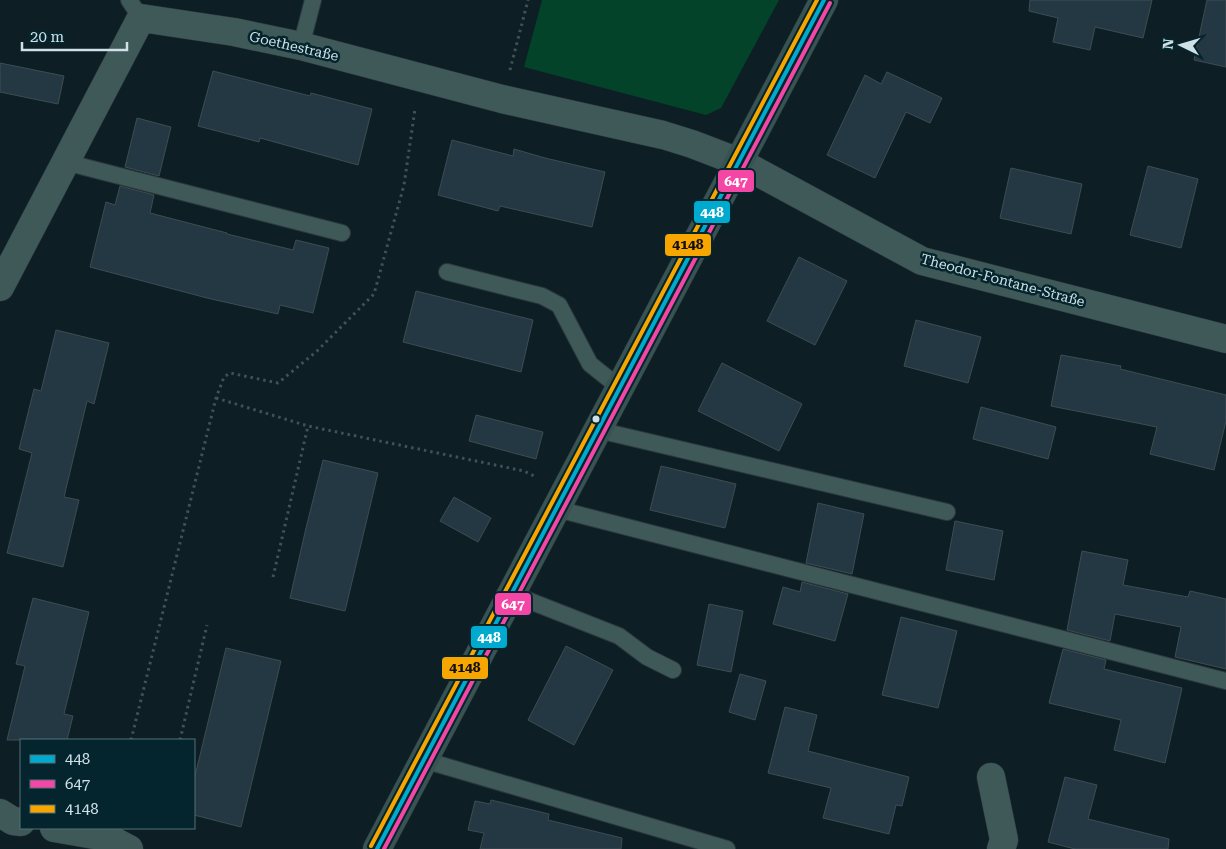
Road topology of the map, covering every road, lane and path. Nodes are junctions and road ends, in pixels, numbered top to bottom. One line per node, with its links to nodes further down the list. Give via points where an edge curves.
1 (313, 0): 5 (lane)
2 (528, 0): 7 (path)
3 (824, 0): 9 (street)
4 (135, 9): 5 (street, Goethestraße); 8 (street, Goethestraße)
5 (301, 46): 6 (street, Goethestraße)
6 (420, 77): 7 (street, Goethestraße); 15 (path, via 404,185 374,294 317,351 278,383 230,373 224,377)
7 (502, 99): 9 (street, Goethestraße, via 663,135)
8 (65, 162): 10 (lane); 12 (street, Goethestraße)
9 (739, 162): 13 (street, Theodor-Fontane-Straße, via 922,261); 14 (street)
10 (342, 233)
11 (447, 272): 14 (lane, via 542,296 559,305 590,364)
12 (0, 287)
13 (1226, 339)
14 (620, 388): 17 (street)
15 (216, 398): 16 (path); 25 (path)
16 (308, 426): 18 (path, via 524,472); 20 (path)
17 (598, 430): 18 (street); 19 (lane)
18 (561, 500): 21 (street); 24 (lane)
19 (947, 512)
20 (273, 577)
21 (512, 594): 23 (lane, via 619,636 647,657); 27 (street)
22 (207, 626): 26 (path)
23 (673, 670)
24 (1226, 681)
25 (131, 739)
26 (180, 739)
27 (424, 760): 33 (street); 34 (lane)
28 (991, 776): 35 (street, via 1004,840)
29 (0, 813): 30 (street)
30 (20, 822)
31 (60, 829): 32 (street, via 106,837)
32 (129, 849)
33 (377, 849)
34 (727, 849)
35 (1001, 849)

